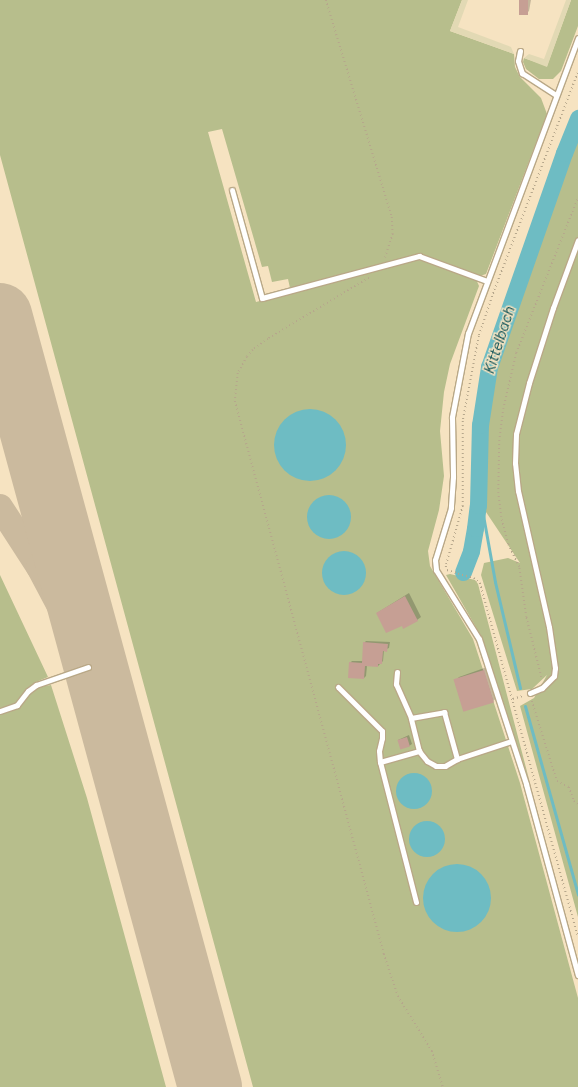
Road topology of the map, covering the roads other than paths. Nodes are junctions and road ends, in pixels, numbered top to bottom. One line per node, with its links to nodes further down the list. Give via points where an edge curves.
1 (578, 38): 3 (lane)
2 (520, 50): 3 (lane, via 518,61 522,73)
3 (556, 95): 6 (lane)
4 (232, 190): 6 (lane, via 262,298 419,256)
5 (578, 240): 10 (lane, via 552,308 525,395 516,434 515,463 518,491 549,627 555,668 554,676 542,688)
6 (487, 281): 13 (lane, via 468,332 452,417 451,508 435,560 436,570 479,639)
7 (88, 667): 11 (lane, via 36,685 17,705)
8 (397, 672): 12 (lane, via 396,684)
9 (338, 687): 16 (lane, via 382,731)
10 (530, 693)
11 (0, 711)
12 (412, 718): 14 (lane); 15 (lane, via 444,712)
13 (511, 741): 15 (lane); 18 (lane, via 526,784)
14 (419, 751): 15 (lane, via 427,761 436,766 450,764); 16 (lane)
15 (457, 759)
16 (380, 762): 17 (lane)
17 (416, 902)
18 (578, 975)

